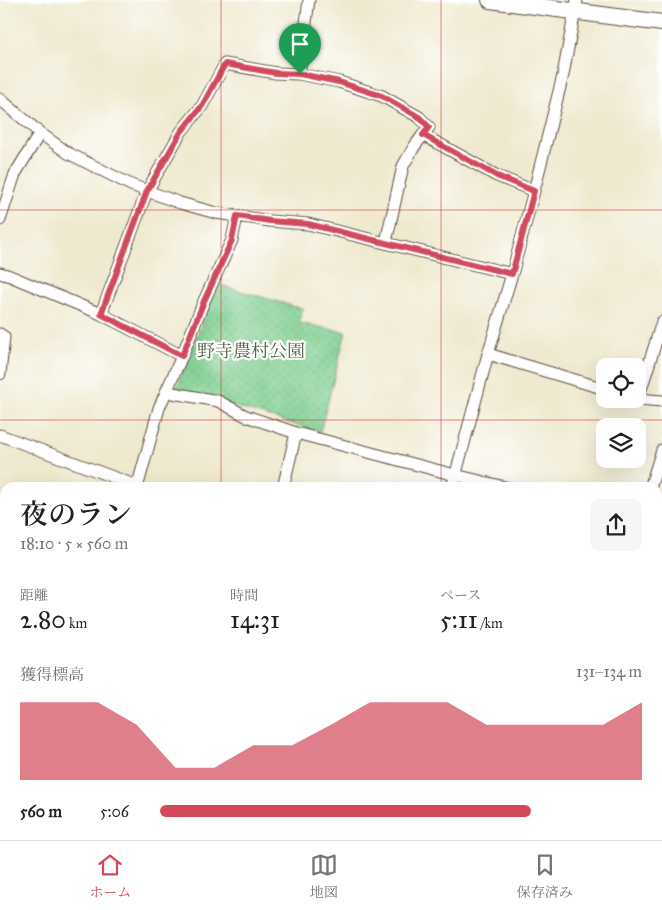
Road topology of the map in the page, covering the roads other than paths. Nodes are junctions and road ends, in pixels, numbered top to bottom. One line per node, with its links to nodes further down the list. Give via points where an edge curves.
1 (309, 0): 5 (street)
2 (490, 0): 3 (street)
3 (577, 6): 4 (street); 10 (street)
4 (662, 23)
5 (300, 74): 8 (street, via 382,96 419,117 429,127); 9 (street, via 225,64)
6 (0, 99): 7 (street)
7 (40, 133): 9 (street, via 68,153); 12 (street, via 15,174)
8 (423, 135): 10 (street, via 497,176); 13 (street, via 403,166)
9 (147, 191): 11 (street, via 180,203); 16 (street)
10 (534, 191): 15 (street)
11 (237, 216): 13 (street, via 308,224); 20 (street, via 232,240)
12 (0, 220)
13 (386, 242): 15 (street)
14 (0, 273): 16 (street)
15 (512, 274): 19 (street)
16 (101, 314): 20 (street)
17 (662, 322): 21 (street)
18 (0, 334): 22 (street, via 4,337)
19 (488, 354): 23 (street); 30 (street)
20 (182, 356): 24 (street)
21 (646, 373)
22 (0, 374)
23 (596, 386)
24 (167, 391): 27 (street, via 218,401 246,416); 32 (street)
25 (646, 400): 26 (street)
26 (662, 401)
27 (296, 433): 30 (street); 33 (street)
28 (0, 435): 31 (street)
29 (662, 450): 36 (street)
30 (455, 475): 34 (street); 35 (street)
31 (124, 482)
32 (138, 482)
33 (284, 482)
34 (453, 482)
35 (484, 482)
36 (652, 482)

